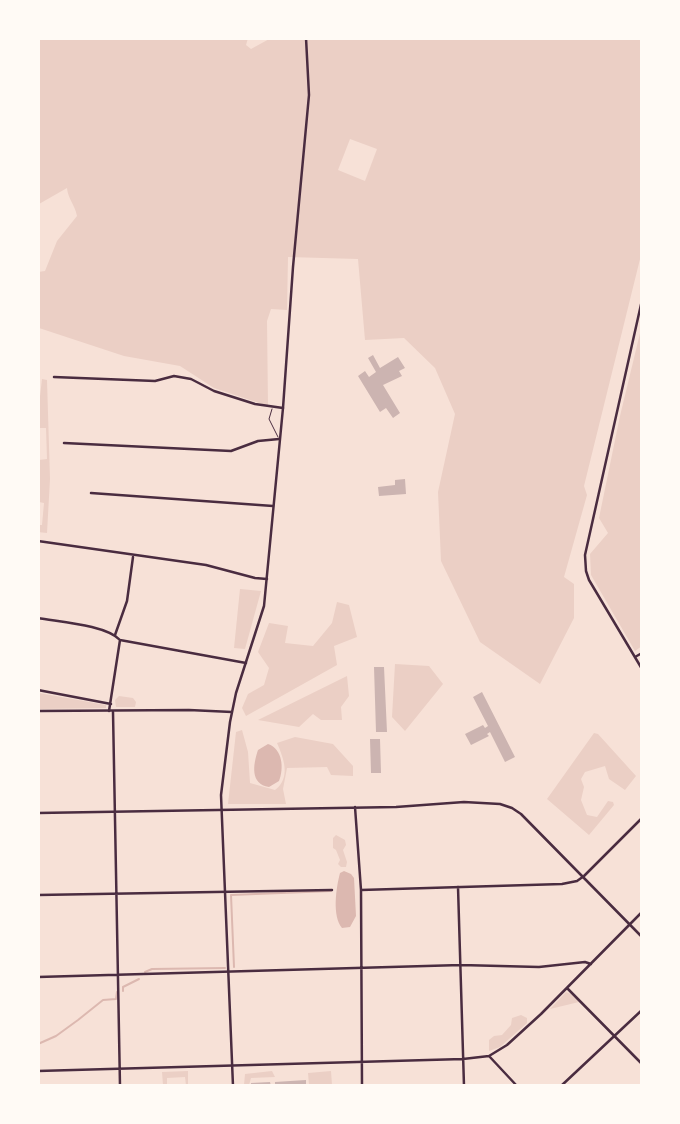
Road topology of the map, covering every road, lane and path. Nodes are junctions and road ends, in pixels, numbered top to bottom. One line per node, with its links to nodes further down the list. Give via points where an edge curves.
1 (306, 38): 5 (street, via 310,81)
2 (642, 300): 17 (street, via 585,555 589,580)
3 (54, 377): 4 (street, via 155,381 174,376)
4 (274, 407): 5 (street); 6 (lane, via 269,419)
5 (283, 408): 6 (street)
6 (279, 439): 7 (street, via 232,451); 9 (street)
7 (64, 443)
8 (91, 493): 9 (street)
9 (272, 506): 12 (street)
10 (38, 541): 11 (street)
11 (133, 555): 12 (street); 14 (street, via 127,601)
12 (267, 579): 18 (street, via 264,606)
13 (38, 618): 14 (street)
14 (115, 635): 15 (street)
15 (120, 640): 18 (street); 21 (street)
16 (642, 653): 17 (street)
17 (635, 657): 19 (street)
18 (246, 663): 24 (street)
19 (642, 669)
20 (38, 690): 21 (street)
21 (110, 704): 23 (street)
22 (38, 711): 23 (street)
23 (111, 712): 24 (street); 27 (street)
24 (232, 712): 26 (street)
25 (355, 807): 26 (street); 30 (street, via 489,802 512,808); 33 (street)
26 (221, 808): 27 (street); 34 (street)
27 (114, 812): 28 (street); 36 (street)
28 (38, 813)
29 (642, 818): 30 (street)
30 (584, 876): 31 (street, via 562,884); 38 (street)
31 (458, 887): 33 (street); 41 (street)
32 (332, 890): 34 (street)
33 (361, 890): 42 (street)
34 (225, 893): 36 (street); 43 (street)
35 (38, 895): 36 (street)
36 (116, 895): 44 (street)
37 (642, 912): 38 (street)
38 (629, 924): 39 (street); 40 (street)
39 (642, 937)
40 (591, 964): 41 (street); 46 (street)
41 (461, 965): 42 (street); 50 (street)
42 (362, 970): 43 (street); 51 (street)
43 (228, 973): 44 (street); 53 (street)
44 (119, 975): 45 (street); 54 (street)
45 (38, 977)
46 (567, 988): 48 (street); 49 (street, via 507,1045)
47 (642, 1010): 48 (street)
48 (614, 1035): 52 (street); 61 (street)
49 (489, 1056): 50 (street); 60 (street)
50 (464, 1059): 51 (street); 59 (street)
51 (362, 1062): 53 (street); 58 (street)
52 (642, 1064)
53 (232, 1066): 54 (street); 57 (street)
54 (119, 1069): 55 (street); 56 (street)
55 (38, 1071)
56 (120, 1086)
57 (233, 1086)
58 (362, 1086)
59 (464, 1086)
60 (517, 1086)
61 (561, 1086)

